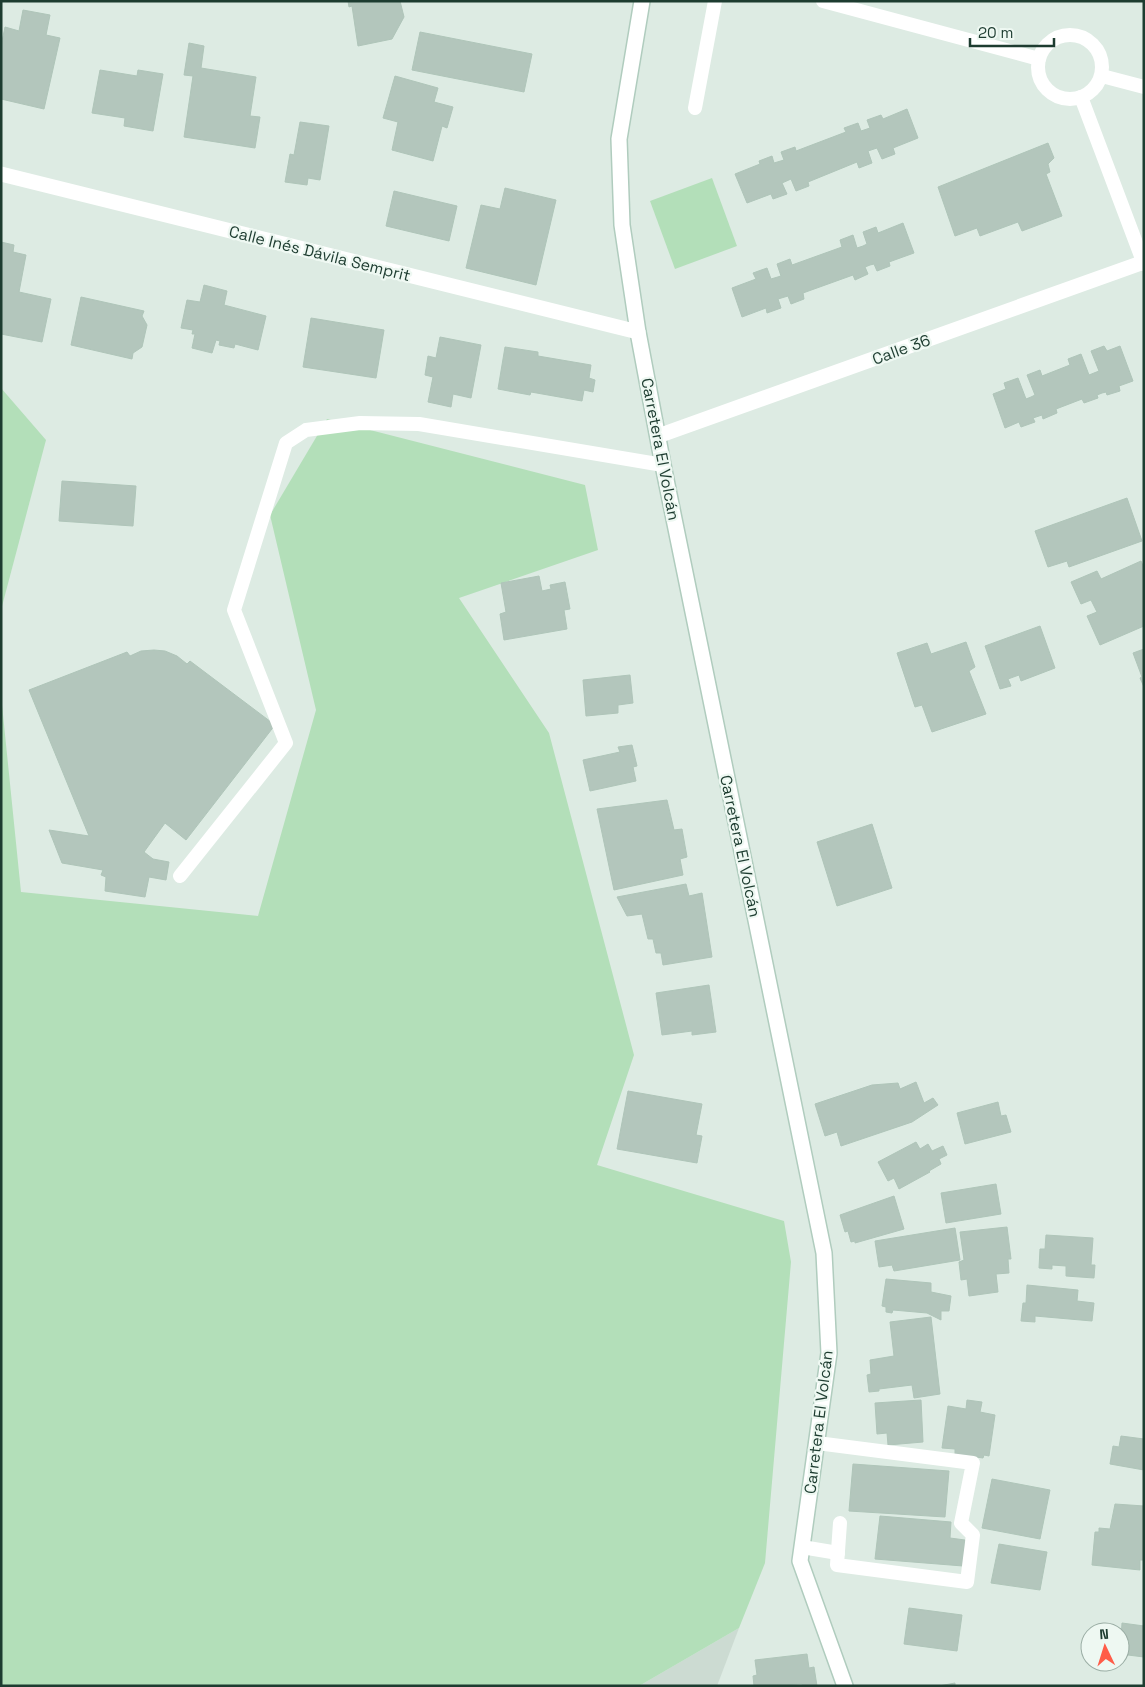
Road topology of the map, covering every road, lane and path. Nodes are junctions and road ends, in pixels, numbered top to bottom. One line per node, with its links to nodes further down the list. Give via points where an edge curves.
1 (642, 1): 11 (street, Carretera El Volcán, via 619,139 622,225)
2 (715, 1): 8 (lane)
3 (823, 1): 4 (lane)
4 (1039, 59): 5 (lane, via 1054,39 1079,36 1098,52); 7 (lane, via 1038,71 1050,93 1074,100)
5 (1102, 76): 6 (lane); 7 (lane, via 1096,87)
6 (1144, 87)
7 (1081, 97): 10 (lane)
8 (695, 108)
9 (1, 174): 11 (street, Calle Inés Dávila Semprit)
10 (1144, 263): 12 (street, Calle 36)
11 (638, 332): 12 (street, Carretera El Volcán)
12 (658, 436): 13 (street, Carretera El Volcán)
13 (663, 464): 14 (lane, via 420,424 360,423 306,430 286,443 234,610 286,743); 15 (street, Carretera El Volcán, via 824,1252 828,1353)
14 (180, 876)
15 (817, 1443): 17 (street, Carretera El Volcán); 18 (lane, via 973,1463 961,1523 973,1534 967,1582 837,1564)
16 (840, 1523): 18 (lane)
17 (802, 1547): 18 (lane); 19 (street, Carretera El Volcán, via 800,1561)
18 (838, 1553)
19 (845, 1686)

